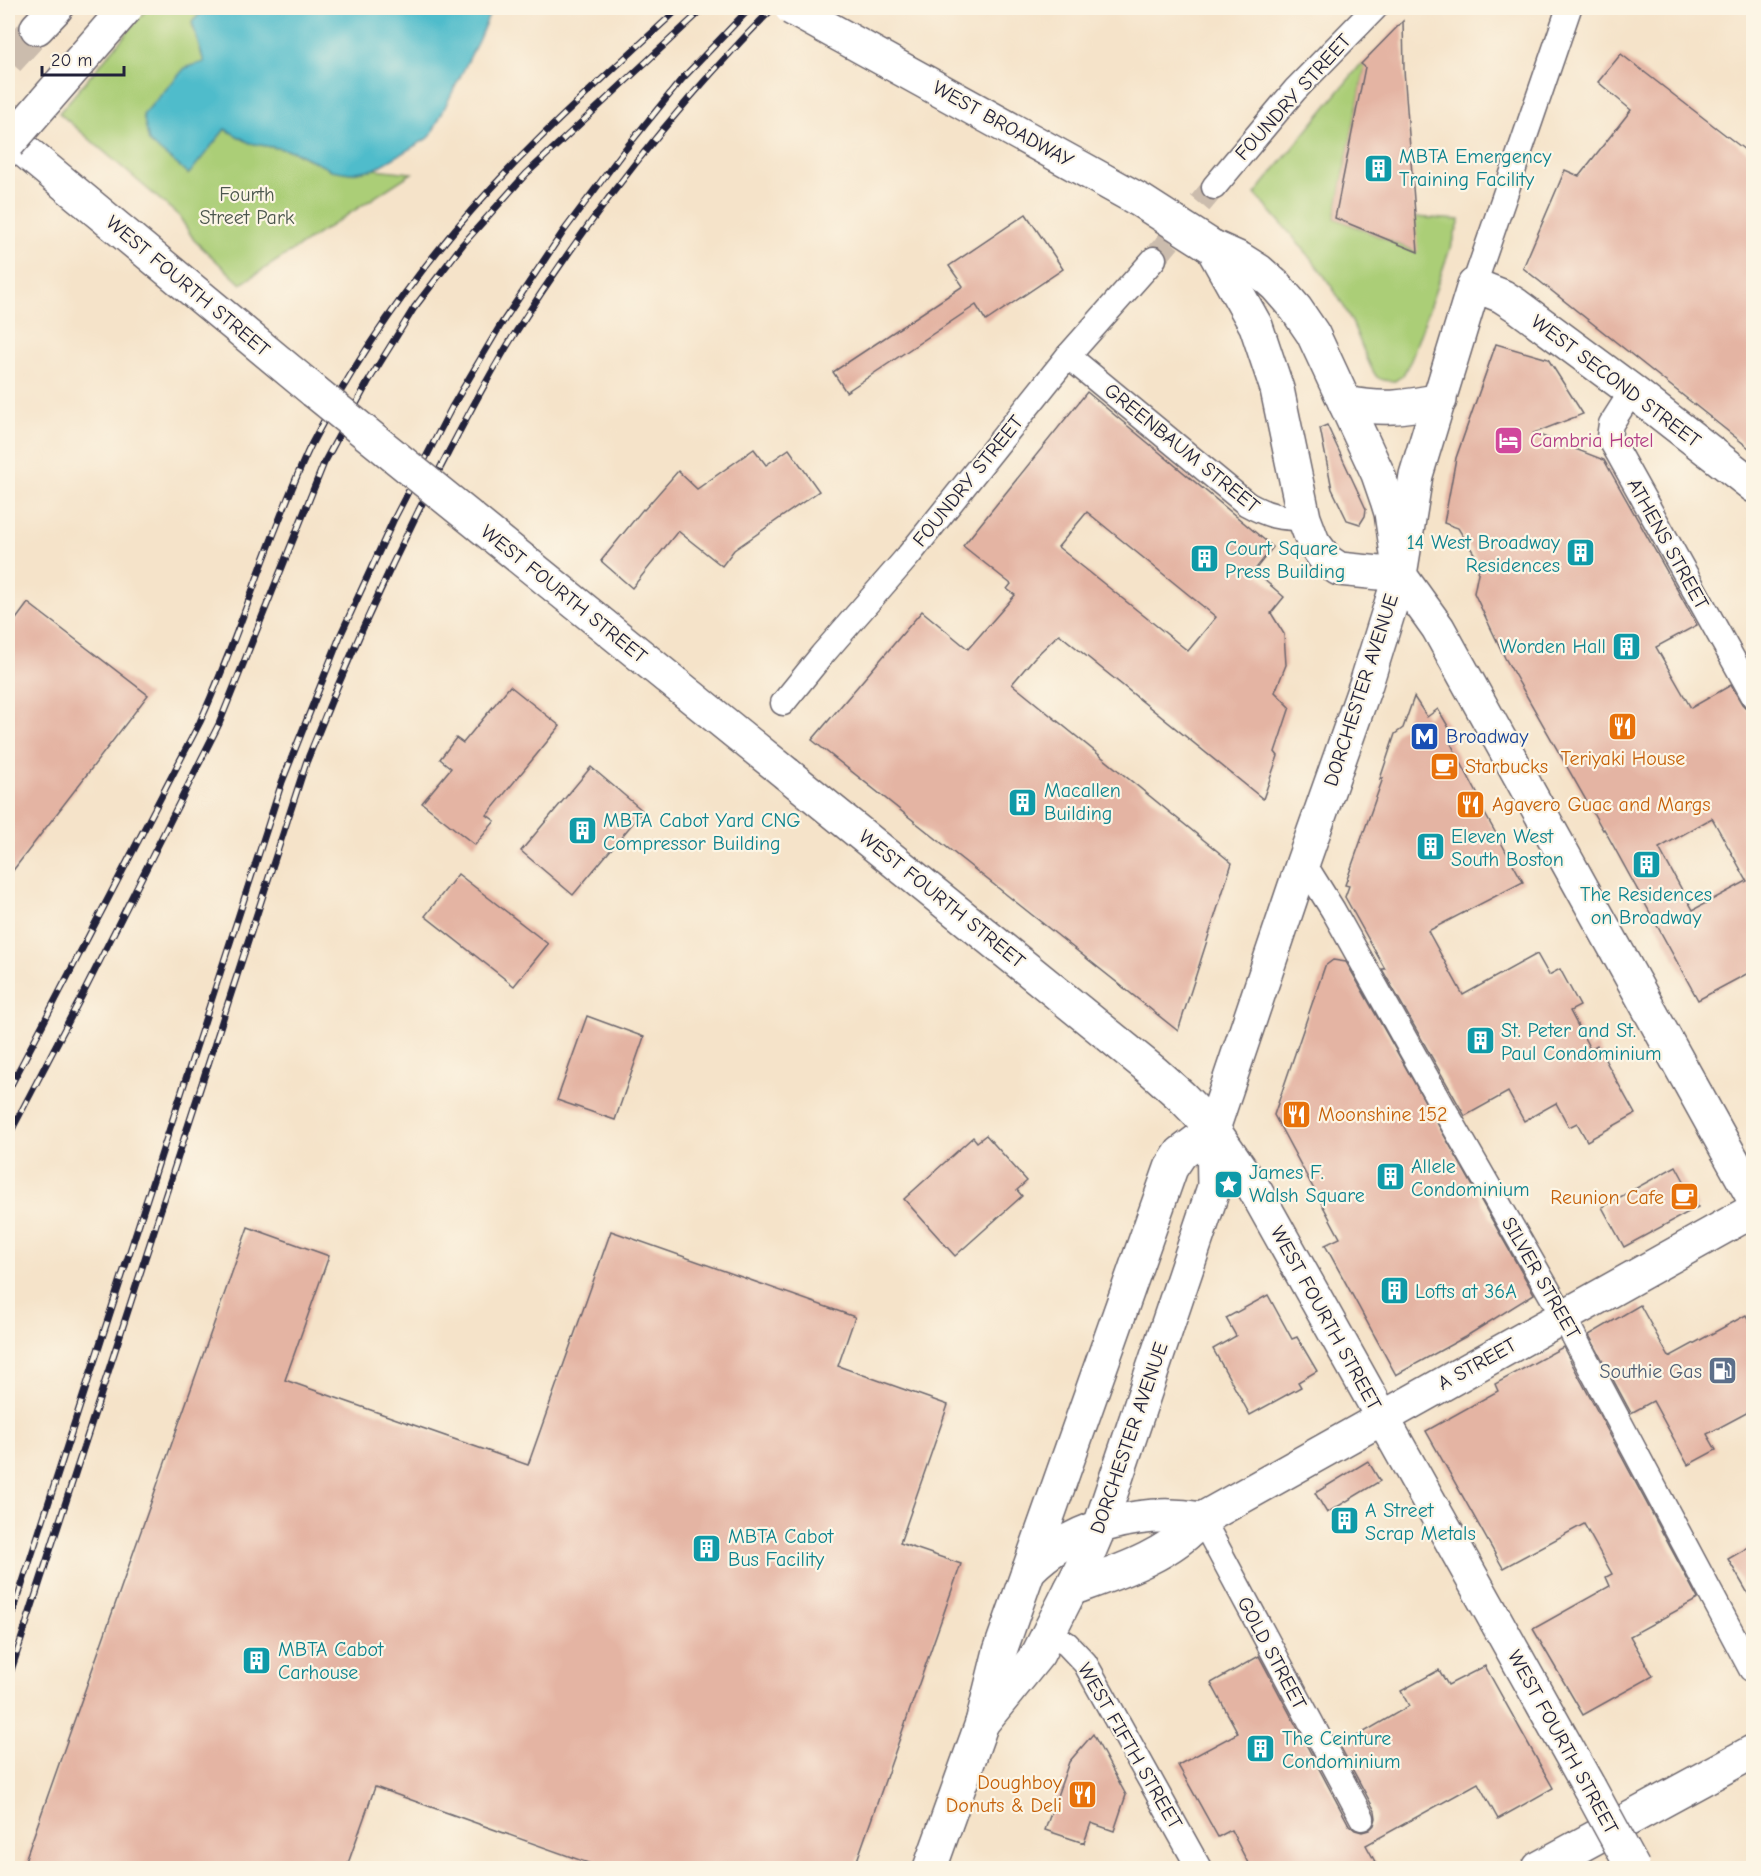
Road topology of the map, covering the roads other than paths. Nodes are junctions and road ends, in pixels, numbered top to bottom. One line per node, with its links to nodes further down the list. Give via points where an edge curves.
1 (126, 8): 6 (main road, bridge)
2 (791, 8): 8 (main road, WEST BROADWAY, bridge, via 1142,201)
3 (1375, 8): 7 (street, FOUNDRY STREET, via 1295,90)
4 (1569, 8): 10 (street, DORCHESTER AVENUE)
5 (8, 137): 21 (main road, WEST FOURTH STREET, bridge, via 314,391 1154,1072)
6 (8, 144)
7 (1214, 188)
8 (1211, 246): 14 (main road, WEST BROADWAY, via 1250,265 1296,309 1313,334); 16 (main road, WEST BROADWAY, via 1256,326 1277,389)
9 (1154, 260): 11 (street, FOUNDRY STREET)
10 (1474, 285): 12 (main road, WEST SECOND STREET, via 1516,305); 13 (main road, DORCHESTER AVENUE)
11 (1068, 356): 16 (street, GREENBAUM STREET, via 1247,504 1276,518); 19 (street, FOUNDRY STREET, via 909,555)
12 (1632, 391): 15 (main road, WEST SECOND STREET); 18 (street, ATHENS STREET, via 1611,424 1609,437)
13 (1440, 400): 14 (main road, via 1381,409); 17 (main road, DORCHESTER AVENUE, via 1416,475)
14 (1345, 404): 17 (main road, WEST BROADWAY, via 1387,500)
15 (1754, 486)
16 (1304, 518): 17 (main road, WEST BROADWAY, via 1313,542 1327,561 1339,569)
17 (1400, 575): 20 (main road, DORCHESTER AVENUE); 22 (main road, WEST BROADWAY, via 1438,628)
18 (1754, 697)
19 (783, 704)
20 (1303, 861): 21 (main road, DORCHESTER AVENUE); 24 (street, SILVER STREET)
21 (1212, 1129): 25 (main road, WEST FOURTH STREET, via 1255,1190); 27 (main road, DORCHESTER AVENUE, via 1214,1187); 28 (main road, DORCHESTER AVENUE, via 1181,1153 1171,1168)
22 (1754, 1199)
23 (1754, 1210): 24 (main road, A STREET)
24 (1563, 1316): 25 (main road, A STREET); 31 (street, SILVER STREET)
25 (1382, 1418): 26 (main road, A STREET); 38 (main road, WEST FOURTH STREET, bridge)
26 (1202, 1519): 27 (main road, via 1150,1515); 29 (main road, A STREET, via 1179,1540 1144,1561); 34 (street, GOLD STREET)
27 (1100, 1526): 28 (main road, via 1046,1554); 29 (main road, DORCHESTER AVENUE)
28 (1028, 1571): 32 (main road, DORCHESTER AVENUE, via 1000,1651)
29 (1071, 1589): 30 (main road, DORCHESTER AVENUE)
30 (1049, 1633): 32 (main road, DORCHESTER AVENUE, via 1033,1662); 36 (street, WEST FIFTH STREET, via 1074,1650 1090,1671)
31 (1751, 1669)
32 (982, 1723): 35 (main road, DORCHESTER AVENUE)
33 (1754, 1751): 37 (main road)
34 (1362, 1818)
35 (930, 1869)
36 (1199, 1869)
37 (1539, 1869)
38 (1633, 1869)

